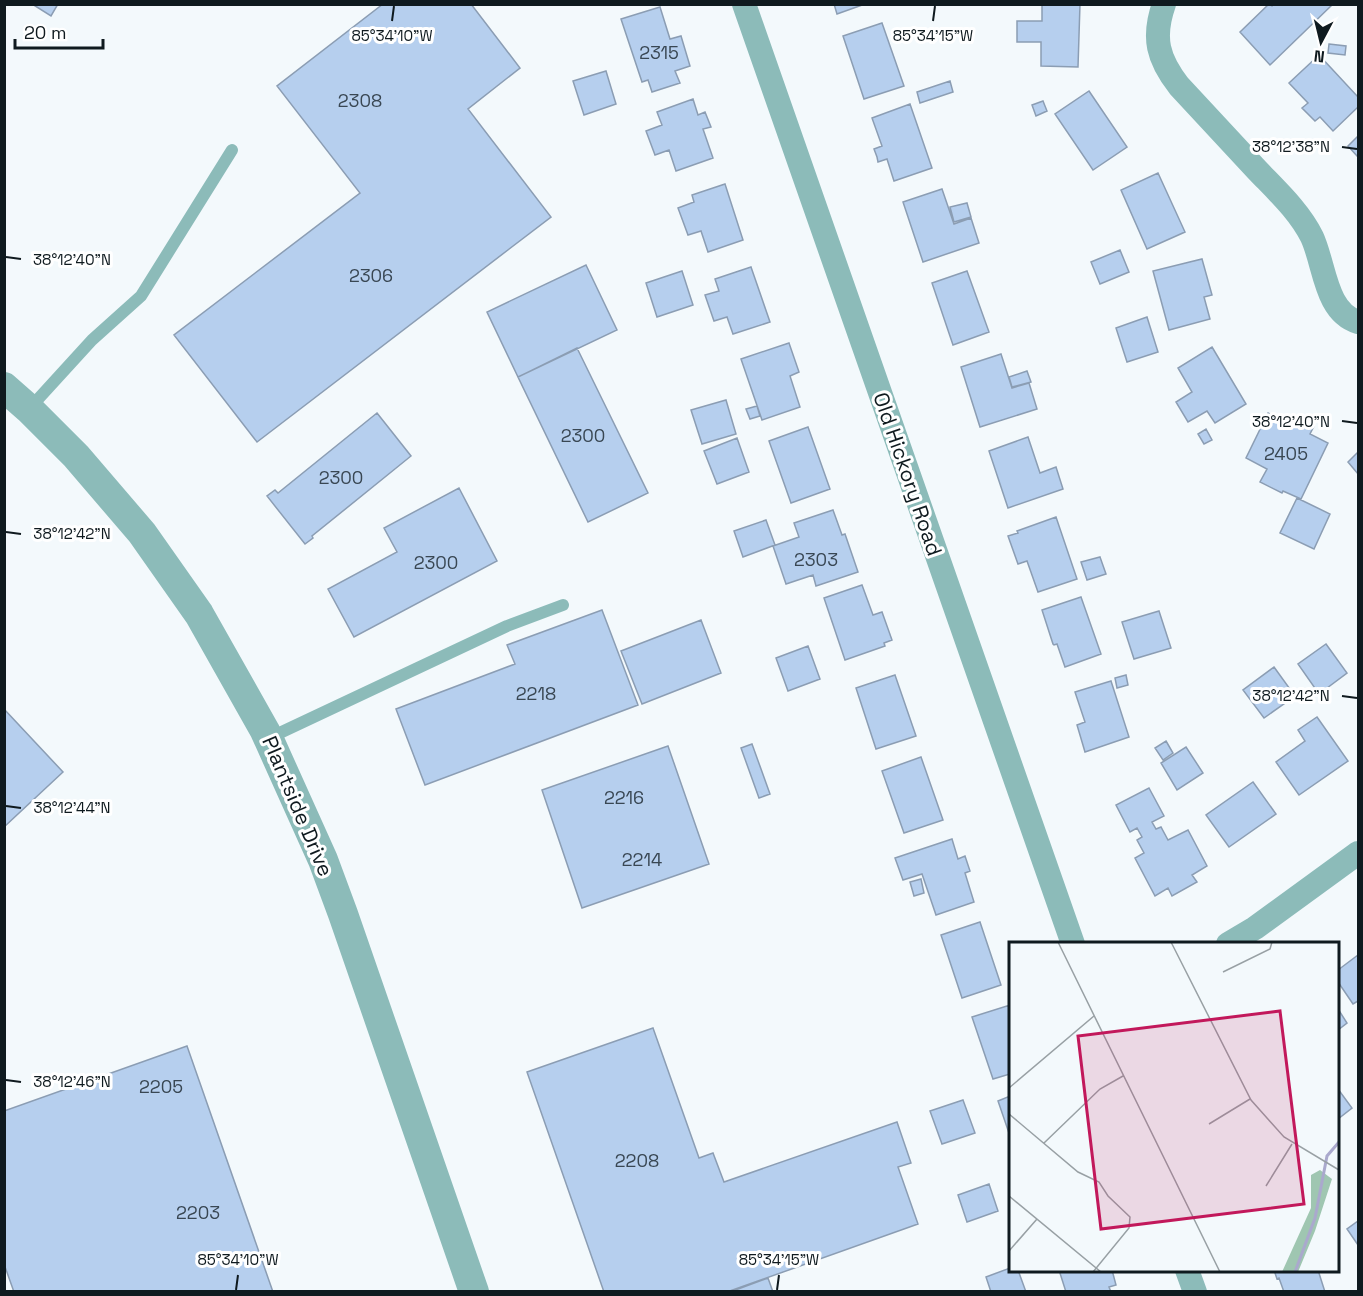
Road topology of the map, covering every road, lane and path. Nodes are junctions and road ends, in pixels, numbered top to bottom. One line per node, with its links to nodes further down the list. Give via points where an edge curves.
1 (744, 4): 10 (street, Old Hickory Road)
2 (1161, 12): 4 (street, via 1157,34 1167,71 1293,209 1312,238 1334,301 1340,311)
3 (232, 150): 6 (lane, via 141,296 92,340)
4 (1359, 322)
5 (4, 387): 6 (street, Plantside Drive)
6 (29, 409): 8 (street, Plantside Drive, via 76,456 142,533 199,614)
7 (563, 605): 8 (lane, via 507,626)
8 (269, 738): 13 (street, Plantside Drive, via 350,932)
9 (1359, 853): 11 (street)
10 (1072, 942)
11 (1231, 942)
12 (1188, 1272): 14 (street)
13 (474, 1292)
14 (1195, 1292)

